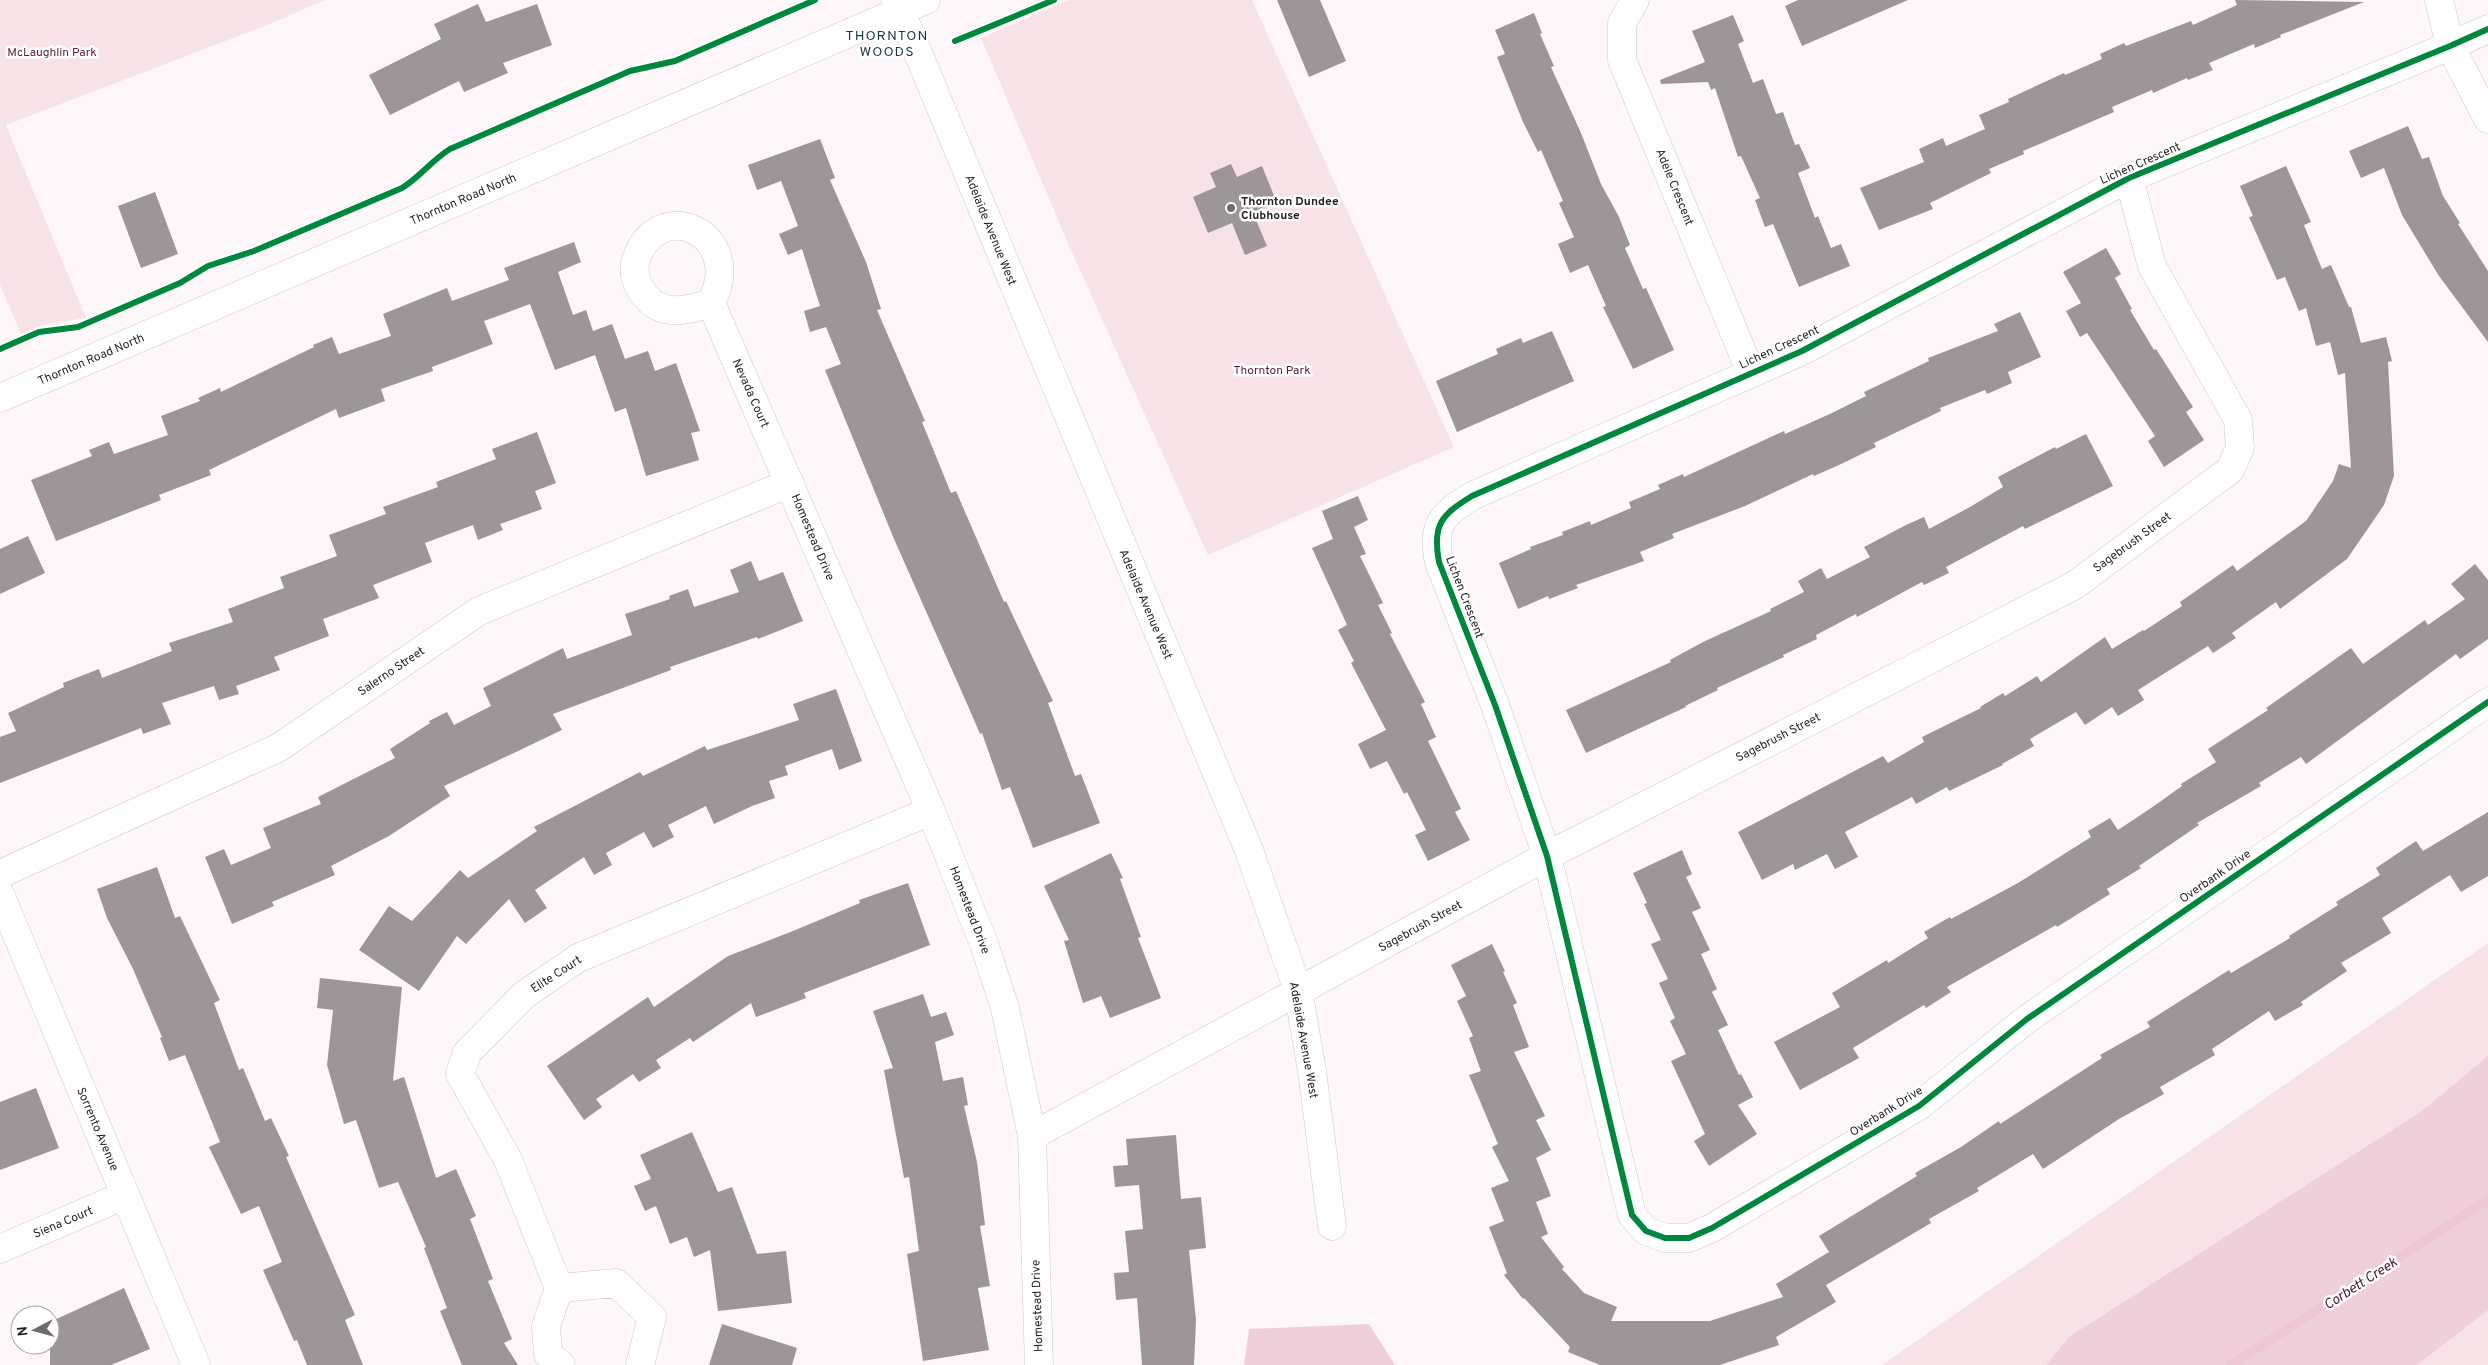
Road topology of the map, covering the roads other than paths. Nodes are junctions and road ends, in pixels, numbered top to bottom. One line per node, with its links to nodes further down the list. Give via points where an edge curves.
1 (926, 0): 4 (street, Thornton Road North)
2 (1635, 0): 10 (street, Adele Crescent, via 1622,24 1622,60)
3 (2439, 0): 6 (street)
4 (899, 5): 11 (street, Thornton Road North); 18 (street, Adelaide Avenue West, via 1250,853)
5 (2488, 28): 6 (street, Lichen Crescent)
6 (2450, 46): 7 (street); 8 (street, Lichen Crescent)
7 (2488, 119)
8 (2129, 178): 10 (street, Lichen Crescent, via 1802,351); 15 (street, Sagebrush Street, via 2152,266 2238,420 2240,448 2230,470 2075,585)
9 (711, 303): 12 (street, Nevada Court)
10 (1751, 373): 15 (street, Lichen Crescent, via 1472,496 1452,508 1441,522 1435,540 1439,562 1495,705)
11 (0, 398)
12 (790, 483): 14 (street, Homestead Drive); 16 (street, Salerno Street, via 479,611 278,748)
13 (2488, 702): 15 (street, Overbank Drive, via 2027,1019 1919,1106 1712,1228 1689,1238 1664,1238 1646,1231 1632,1215)
14 (931, 811): 19 (street, Homestead Drive, via 984,944 1005,1008); 23 (street, Elite Court, via 578,958 524,995 467,1053 460,1074 508,1160)
15 (1547, 856): 18 (street, Sagebrush Street)
16 (0, 874)
17 (0, 894): 20 (street, Sorrento Avenue)
18 (1298, 990): 19 (street, Sagebrush Street); 21 (street, Adelaide Avenue West)
19 (1032, 1136): 27 (street, Homestead Drive)
20 (125, 1195): 22 (street, Siena Court); 24 (street, Sorrento Avenue)
21 (1332, 1226)
22 (0, 1249)
23 (559, 1288): 25 (street, via 546,1326 548,1354); 26 (street, via 616,1283 652,1317)
24 (196, 1365)
25 (561, 1365)
26 (640, 1365)
27 (1039, 1365)

